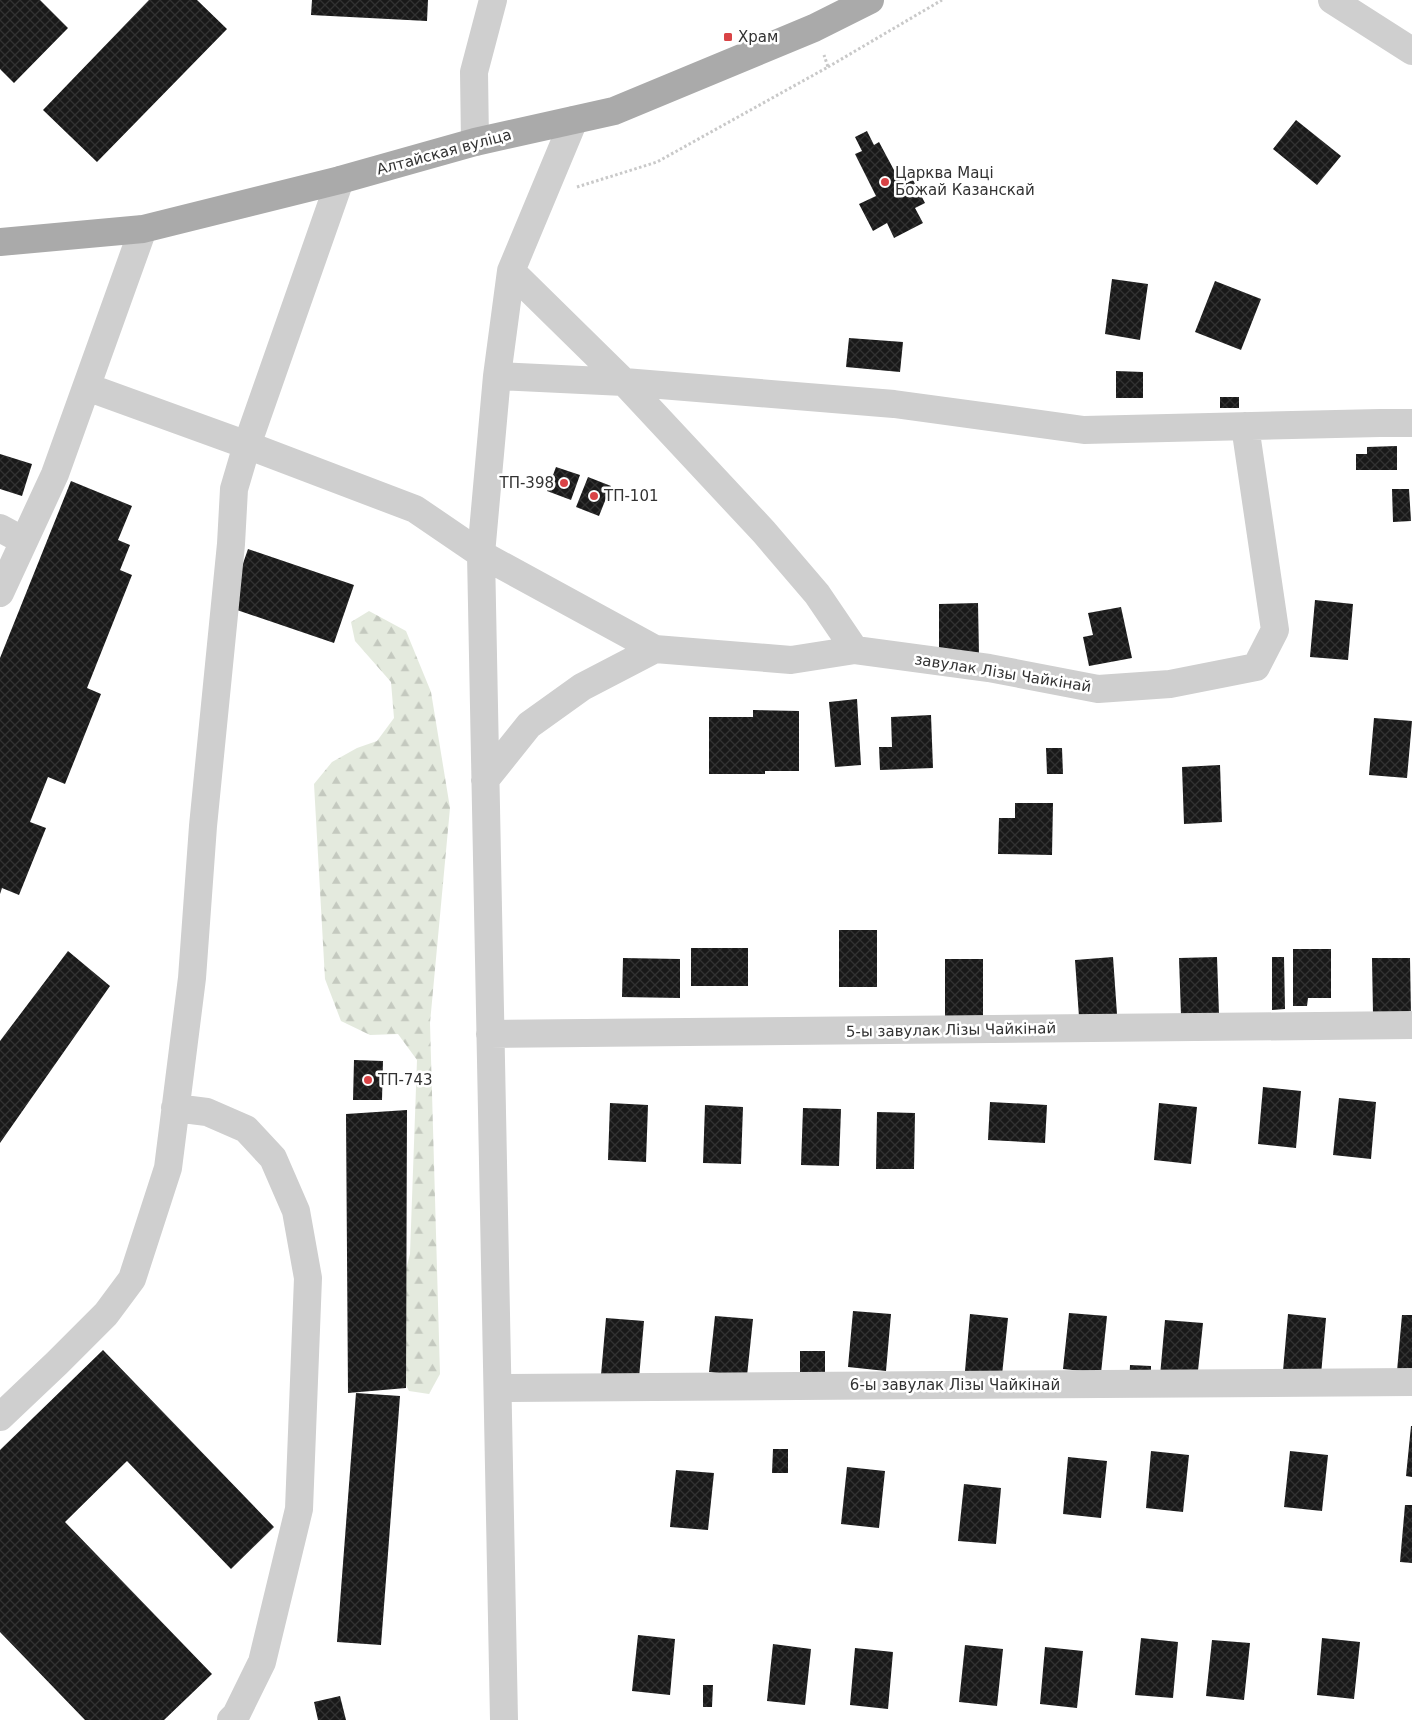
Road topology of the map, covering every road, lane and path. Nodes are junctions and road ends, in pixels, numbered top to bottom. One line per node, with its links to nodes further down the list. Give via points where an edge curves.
1 (493, 0): 9 (street, via 474,72)
2 (870, 0): 5 (main road, Алтайская вуліца)
3 (942, 0): 7 (path)
4 (1332, 0): 6 (street)
5 (814, 28): 7 (path); 8 (main road, Алтайская вуліца, via 614,112)
6 (1412, 52)
7 (828, 67): 11 (path, via 657,162)
8 (574, 120): 9 (main road, Алтайская вуліца); 11 (street)
9 (475, 142): 10 (main road, Алтайская вуліца)
10 (340, 180): 12 (main road, Алтайская вуліца); 20 (street)
11 (541, 199): 14 (street)
12 (143, 229): 13 (main road, Алтайская вуліца); 17 (street)
13 (0, 242)
14 (511, 271): 15 (street); 16 (street)
15 (497, 376): 16 (street); 23 (street)
16 (624, 382): 19 (street, via 894,404 1084,430); 26 (street, via 764,532 817,594)
17 (87, 387): 20 (street); 22 (street, via 56,474)
18 (1412, 423): 19 (street)
19 (1245, 426): 26 (street, завулак Лізы Чайкінай, via 1275,630 1256,667 1170,684 1098,689 990,668)
20 (247, 445): 23 (street, via 415,508); 30 (street, via 234,490 192,978)
21 (0, 528): 22 (street)
22 (24, 541): 24 (street)
23 (481, 554): 25 (street); 27 (street)
24 (0, 592)
25 (655, 650): 26 (street, via 791,660); 27 (street, via 582,686 528,726)
26 (855, 650)
27 (485, 780): 29 (street)
28 (1412, 1025): 29 (street, 5-ы завулак Лізы Чайкінай)
29 (490, 1034): 32 (street)
30 (175, 1108): 33 (street, via 168,1168 132,1278 106,1314); 34 (street, via 207,1112 246,1129 273,1158 296,1211 308,1278 300,1509 262,1662)
31 (1412, 1382): 32 (street, 6-ы завулак Лізы Чайкінай)
32 (498, 1388): 35 (street)
33 (0, 1417)
34 (231, 1720)
35 (504, 1720)

